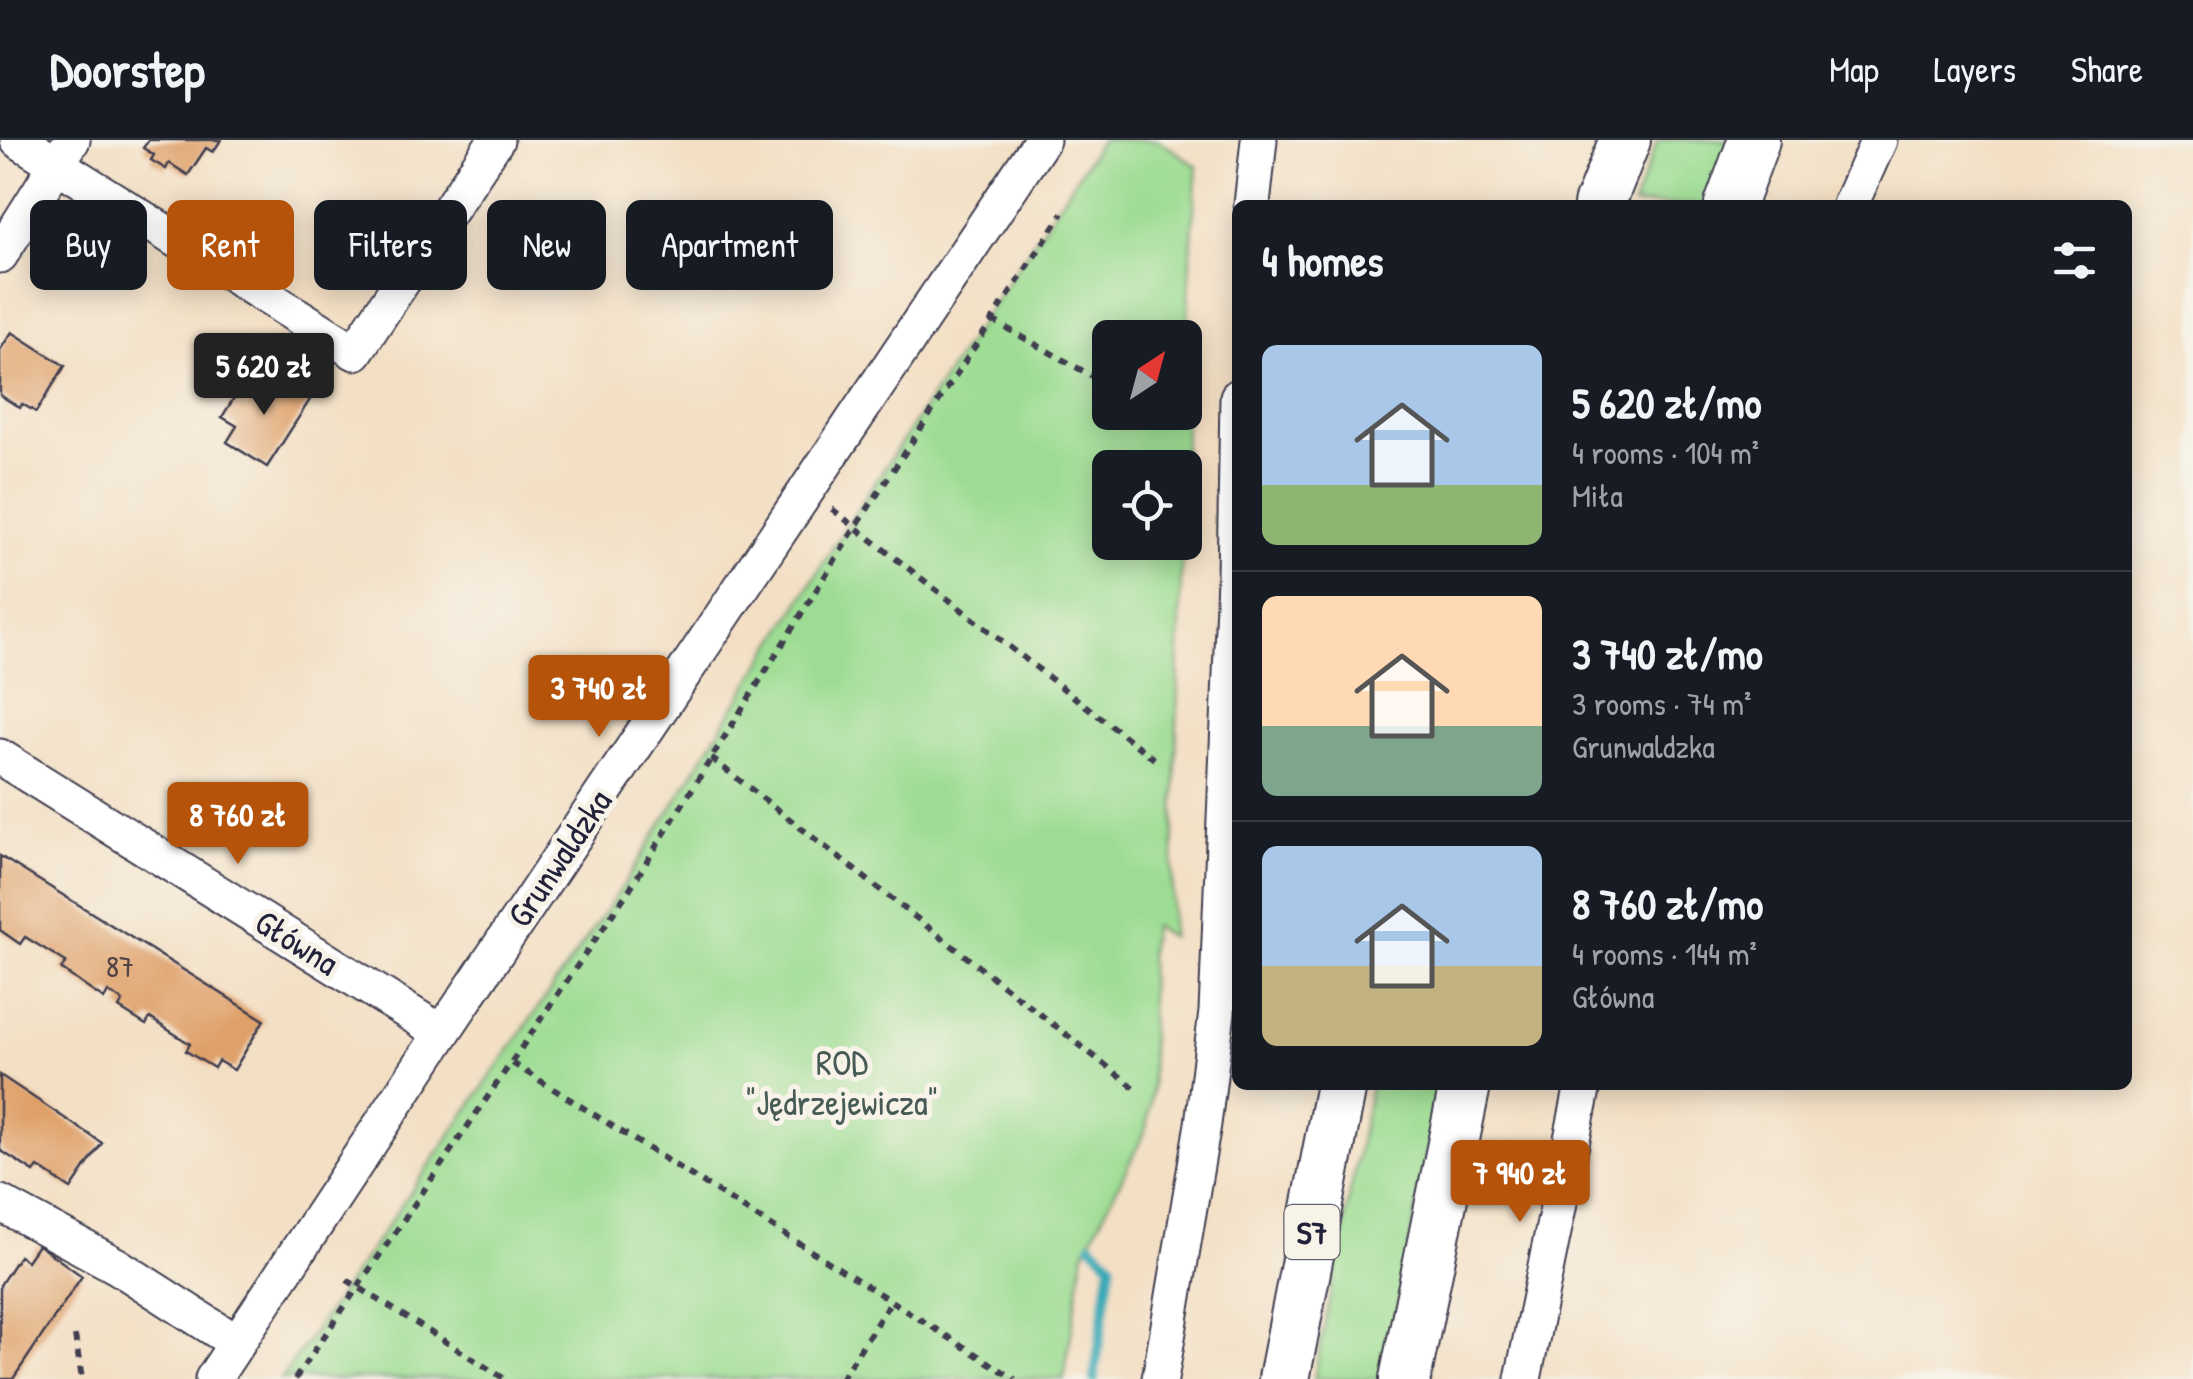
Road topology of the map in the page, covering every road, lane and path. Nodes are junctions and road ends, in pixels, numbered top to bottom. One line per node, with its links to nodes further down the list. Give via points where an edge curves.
1 (18, 140): 8 (street)
2 (496, 140): 8 (street, via 355,352)
3 (1042, 140): 22 (street, Grunwaldzka)
4 (1259, 140): 9 (street)
5 (1625, 140): 10 (highway)
6 (1754, 140): 11 (highway)
7 (1879, 140): 12 (street)
8 (64, 152): 14 (street)
9 (1253, 200)
10 (1601, 200)
11 (1732, 200)
12 (1852, 200)
13 (1064, 213): 15 (path)
14 (0, 255)
15 (992, 320): 16 (path); 17 (path)
16 (1092, 376)
17 (852, 525): 20 (path); 21 (path)
18 (1232, 674): 40 (street, via 1218,1012)
19 (0, 757): 22 (street, Główna)
20 (712, 758): 23 (path); 27 (path)
21 (1154, 759)
22 (442, 1032): 33 (street, Grunwaldzka)
23 (512, 1063): 30 (path); 31 (path)
24 (1340, 1090): 41 (highway, S7)
25 (1464, 1090): 42 (highway)
26 (1582, 1090): 43 (street)
27 (1140, 1092)
28 (0, 1204): 33 (street, via 117,1266)
29 (347, 1280): 30 (path)
30 (358, 1287): 36 (path); 37 (path)
31 (891, 1301): 38 (path); 39 (path)
32 (75, 1336): 34 (path)
33 (237, 1343): 35 (street, Grunwaldzka)
34 (82, 1379)
35 (213, 1379)
36 (295, 1379)
37 (505, 1379)
38 (841, 1379)
39 (1015, 1379)
40 (1160, 1379)
41 (1284, 1379)
42 (1404, 1379)
43 (1523, 1379)

